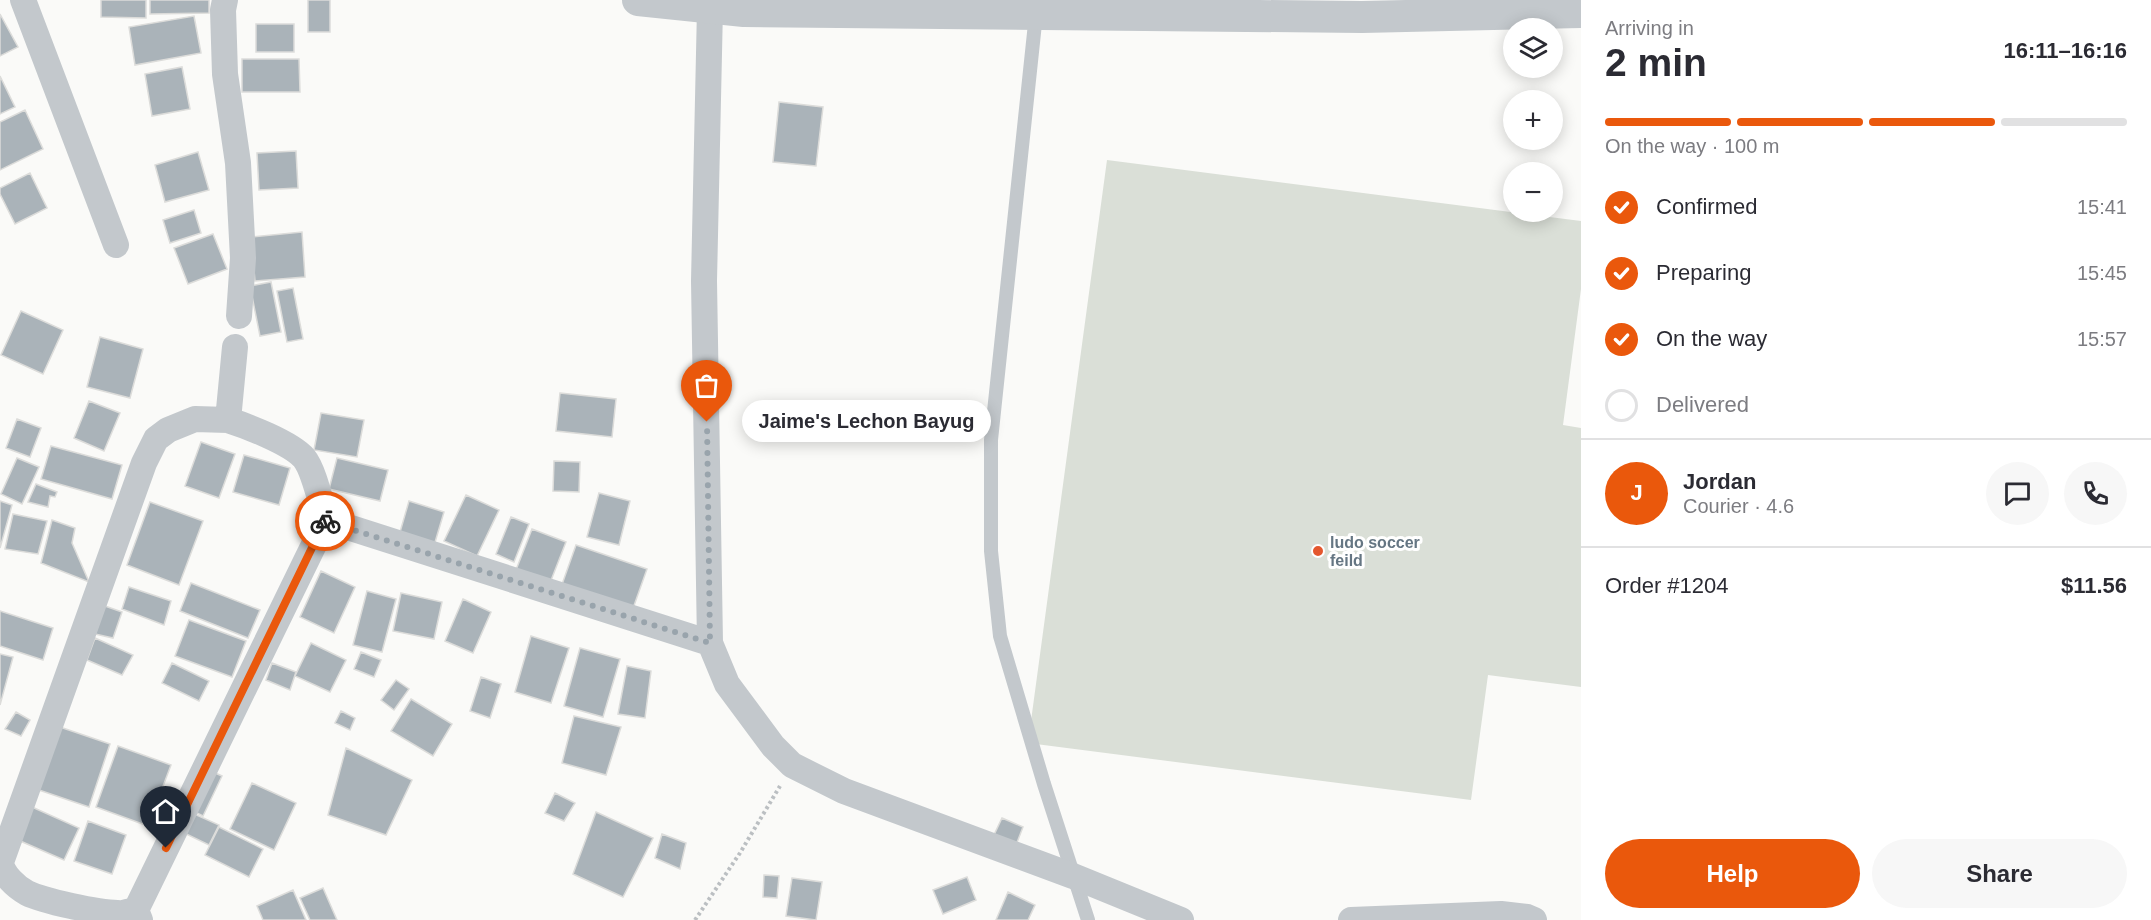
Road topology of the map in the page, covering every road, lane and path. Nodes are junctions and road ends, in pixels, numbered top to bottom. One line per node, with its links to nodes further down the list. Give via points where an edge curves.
1 (23, 0): 7 (street)
2 (225, 0): 8 (street, via 225,74 238,163 243,258)
3 (638, 0): 4 (street)
4 (710, 4): 6 (street, via 744,11); 12 (street, via 704,281)
5 (1581, 12): 6 (street, via 1362,17)
6 (1036, 14): 15 (lane, via 991,440 992,551 1000,636)
7 (117, 245)
8 (239, 316)
9 (235, 347): 10 (street)
10 (228, 420): 11 (street, via 288,445 305,458); 14 (street, via 195,419 156,439)
11 (326, 520): 12 (street); 16 (street)
12 (710, 643): 13 (street, via 728,684 773,746)
13 (792, 765): 15 (street, via 844,791); 17 (path)
14 (0, 862): 16 (street, via 10,879 28,893 86,909)
15 (1073, 876): 18 (lane); 19 (street)
16 (138, 915)
17 (695, 920)
18 (1088, 920)
19 (1181, 920)
20 (1351, 920): 21 (street, via 1502,914)
21 (1534, 920)

